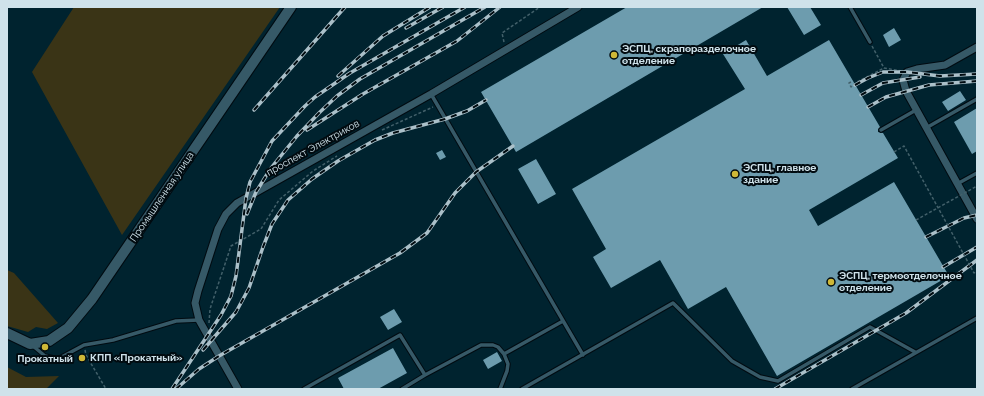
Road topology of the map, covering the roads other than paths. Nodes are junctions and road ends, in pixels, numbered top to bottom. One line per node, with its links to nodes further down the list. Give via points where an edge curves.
1 (291, 7): 18 (street, Промышленная улица, via 92,299 68,328 49,341)
2 (578, 7): 6 (street, проспект Электриков)
3 (850, 7): 4 (lane)
4 (870, 42)
5 (977, 47): 8 (street, via 945,65 907,72 903,80)
6 (431, 94): 15 (street, проспект Электриков, via 237,202 226,214 218,229 198,291 195,303); 16 (lane)
7 (977, 100): 9 (lane)
8 (916, 110): 9 (street); 10 (lane)
9 (926, 128): 12 (street)
10 (881, 130)
11 (977, 173): 12 (lane)
12 (957, 184): 13 (street)
13 (977, 219)
14 (977, 318): 19 (lane)
15 (199, 320): 18 (lane, via 176,321 113,340 84,345 58,359 45,356); 23 (street, проспект Электриков)
16 (563, 320): 20 (lane); 21 (lane)
17 (8, 337): 18 (street)
18 (30, 344)
19 (915, 352): 21 (lane, via 870,327 778,381 760,377 732,361 673,303); 28 (lane)
20 (504, 354): 22 (lane, via 493,345 481,345); 26 (lane, via 508,371)
21 (583, 355): 27 (lane)
22 (425, 375): 24 (lane, via 400,334); 25 (lane)
23 (238, 389)
24 (304, 389)
25 (402, 389)
26 (500, 389)
27 (522, 389)
28 (852, 389)

